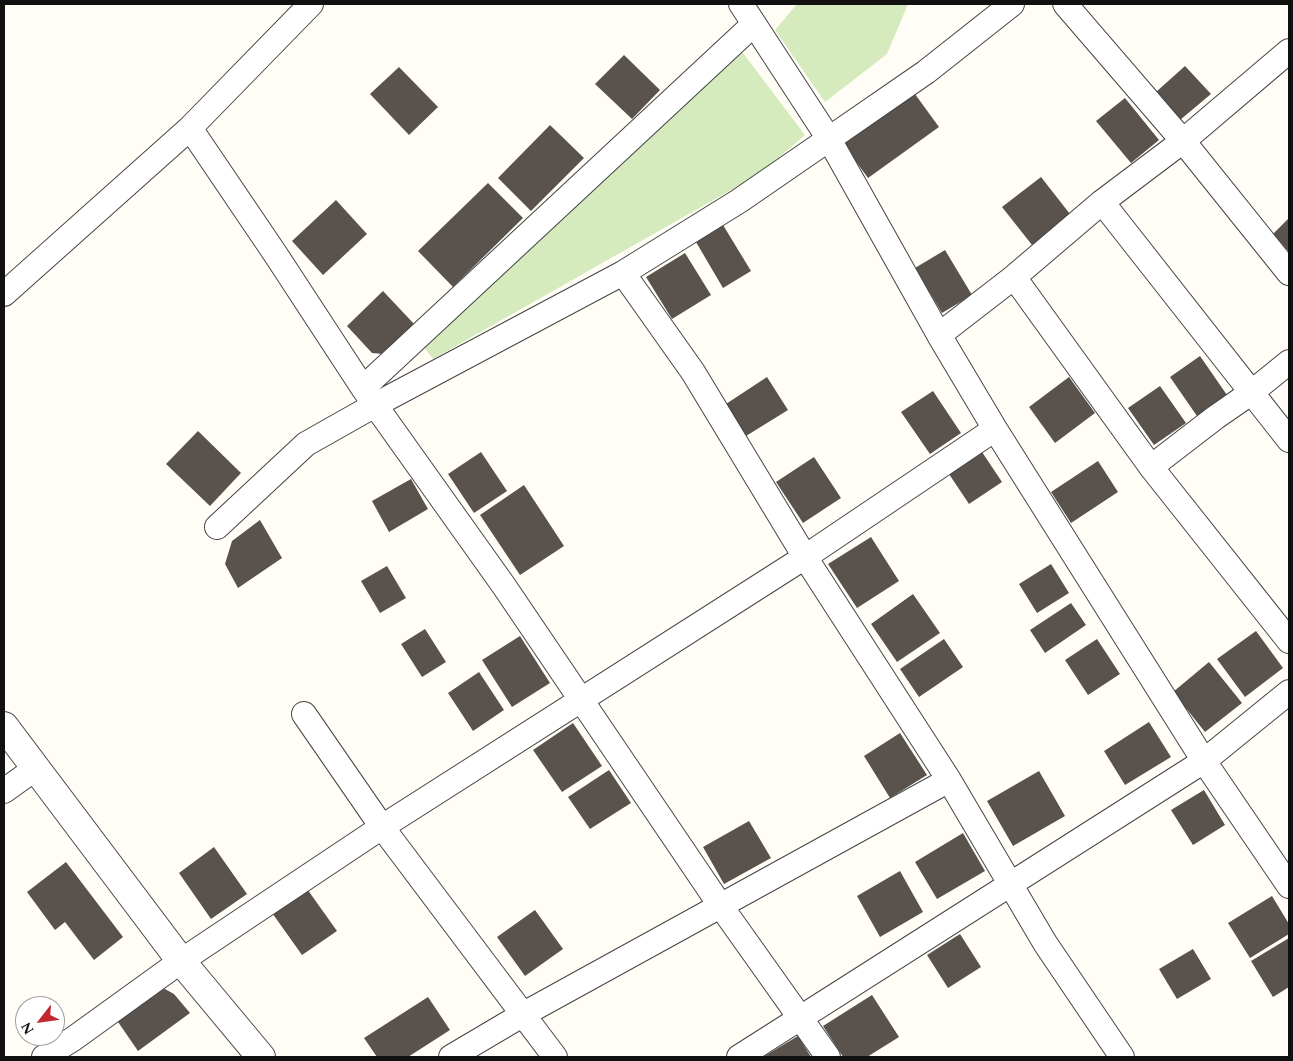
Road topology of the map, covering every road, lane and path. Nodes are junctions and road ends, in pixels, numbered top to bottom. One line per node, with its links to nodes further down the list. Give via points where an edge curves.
1 (311, 4): 7 (street)
2 (741, 4): 5 (street)
3 (1012, 4): 8 (street, via 926,72)
4 (1065, 4): 9 (street)
5 (754, 24): 8 (street); 18 (street)
6 (1289, 51): 9 (street)
7 (190, 128): 14 (street); 18 (street)
8 (829, 139): 11 (street); 15 (street)
9 (1183, 141): 10 (street); 12 (street)
10 (1102, 202): 13 (street); 17 (street)
11 (623, 273): 18 (street); 23 (street, via 693,372)
12 (1289, 273)
13 (1014, 277): 15 (street); 21 (street)
14 (4, 294)
15 (939, 335): 19 (street)
16 (1289, 362): 17 (street)
17 (1252, 392): 20 (street); 21 (street)
18 (369, 397): 22 (street, via 306,444); 26 (street)
19 (995, 429): 23 (street); 29 (street)
20 (1289, 440)
21 (1151, 466): 24 (street)
22 (217, 527)
23 (804, 557): 26 (street); 31 (street)
24 (1289, 641)
25 (1289, 692): 29 (street)
26 (581, 699): 33 (street); 36 (street)
27 (304, 714): 33 (street)
28 (4, 726): 30 (street)
29 (1204, 761): 34 (street); 35 (street)
30 (36, 768): 32 (street); 37 (street)
31 (949, 780): 34 (street); 36 (street)
32 (4, 791)
33 (382, 827): 37 (street); 38 (street)
34 (1011, 884): 39 (street); 46 (street)
35 (1289, 886)
36 (720, 905): 38 (street); 39 (street)
37 (181, 960): 40 (street); 41 (street)
38 (522, 1014): 42 (street); 43 (street)
39 (801, 1018): 44 (street); 45 (street)
40 (44, 1057)
41 (261, 1057)
42 (451, 1057)
43 (555, 1057)
44 (739, 1057)
45 (828, 1057)
46 (1122, 1057)

